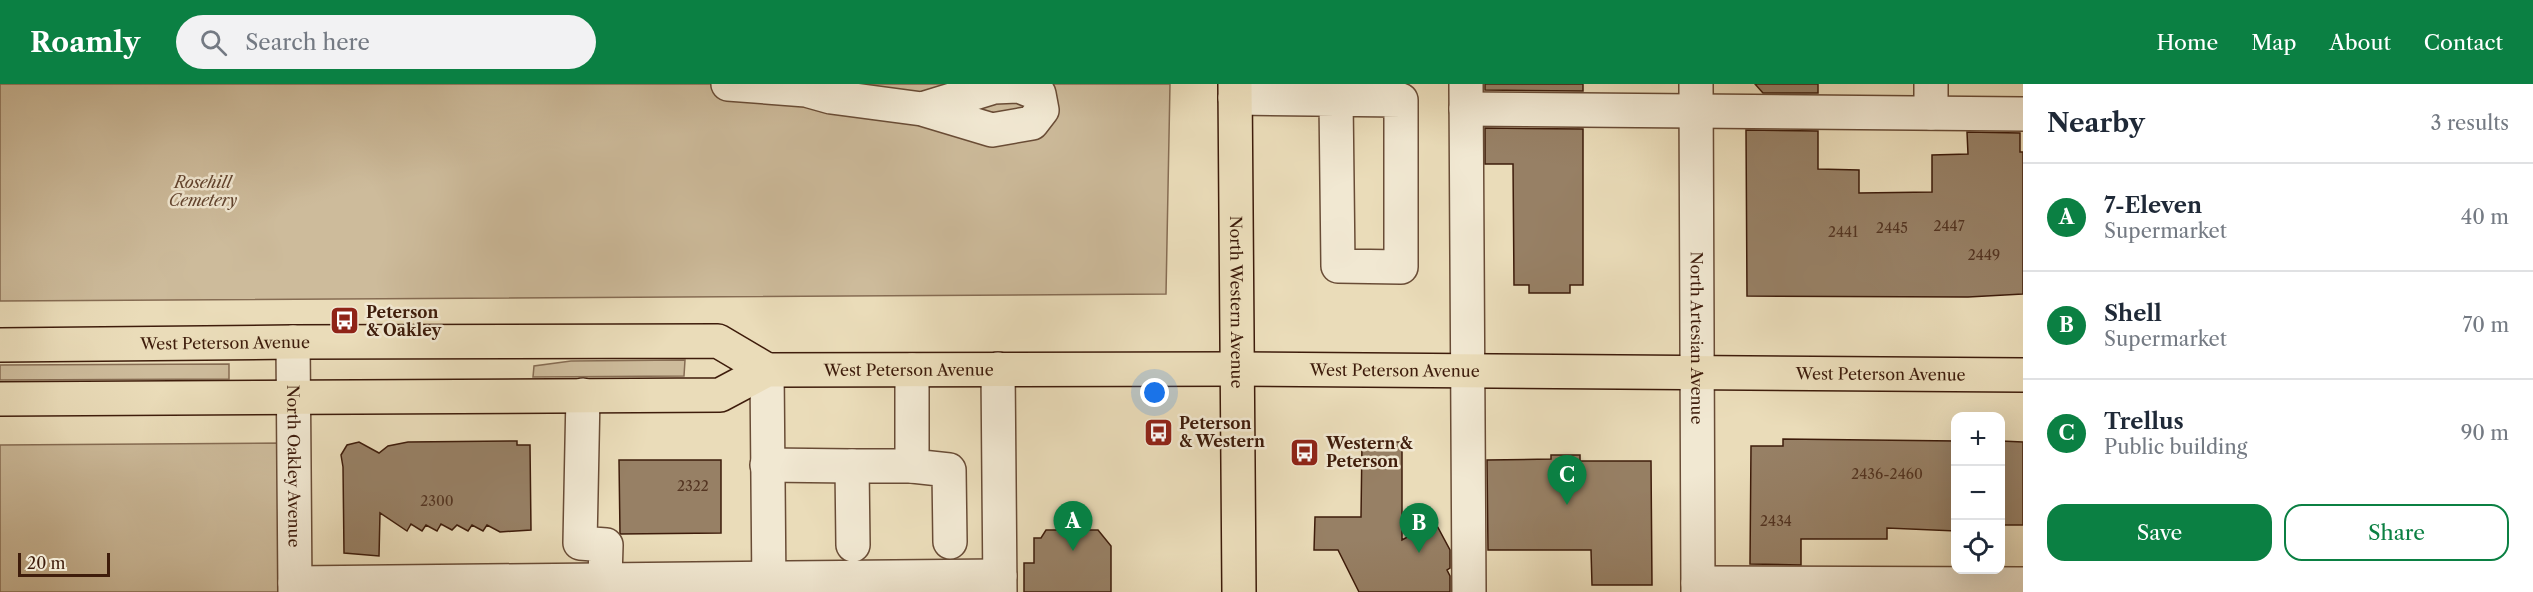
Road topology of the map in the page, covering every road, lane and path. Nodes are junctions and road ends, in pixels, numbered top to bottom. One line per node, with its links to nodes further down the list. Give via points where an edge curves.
1 (728, 84): 7 (street, via 806,90)
2 (1235, 91): 5 (street); 12 (main road, North Western Avenue)
3 (1466, 97): 4 (street); 15 (street)
4 (1696, 98): 6 (street); 16 (street, North Artesian Avenue)
5 (1336, 99): 5 (street, via 1338,266 1401,267 1401,100)
6 (1931, 99): 8 (street)
7 (922, 109)
8 (2023, 114)
9 (293, 342): 10 (main road, West Peterson Avenue); 13 (main road, West Peterson Avenue, via 718,341); 19 (street, North Oakley Avenue)
10 (0, 345)
11 (998, 369): 12 (main road, West Peterson Avenue); 14 (main road, West Peterson Avenue); 27 (street)
12 (1237, 369): 15 (main road, West Peterson Avenue); 34 (main road, North Western Avenue)
13 (767, 370): 14 (main road, West Peterson Avenue); 18 (main road, West Peterson Avenue, via 720,395); 21 (street)
14 (912, 370): 23 (street)
15 (1467, 370): 16 (main road, West Peterson Avenue); 35 (street)
16 (1697, 372): 17 (main road, West Peterson Avenue); 31 (street, North Artesian Avenue)
17 (2023, 375)
18 (584, 395): 19 (main road, West Peterson Avenue); 26 (street, via 580,543 606,545)
19 (293, 397): 20 (main road, West Peterson Avenue); 32 (street, North Oakley Avenue)
20 (0, 399)
21 (767, 465): 22 (street); 29 (street)
22 (852, 466): 23 (street); 25 (street)
23 (912, 466): 24 (street, via 949,470)
24 (950, 542)
25 (853, 545)
26 (605, 579): 29 (street); 30 (street)
27 (1000, 584): 29 (street)
28 (2023, 584): 33 (street)
29 (768, 585)
30 (536, 586): 32 (street)
31 (1698, 587): 33 (street)
32 (295, 588)
33 (1936, 588)
34 (1239, 592)
35 (1469, 592)

